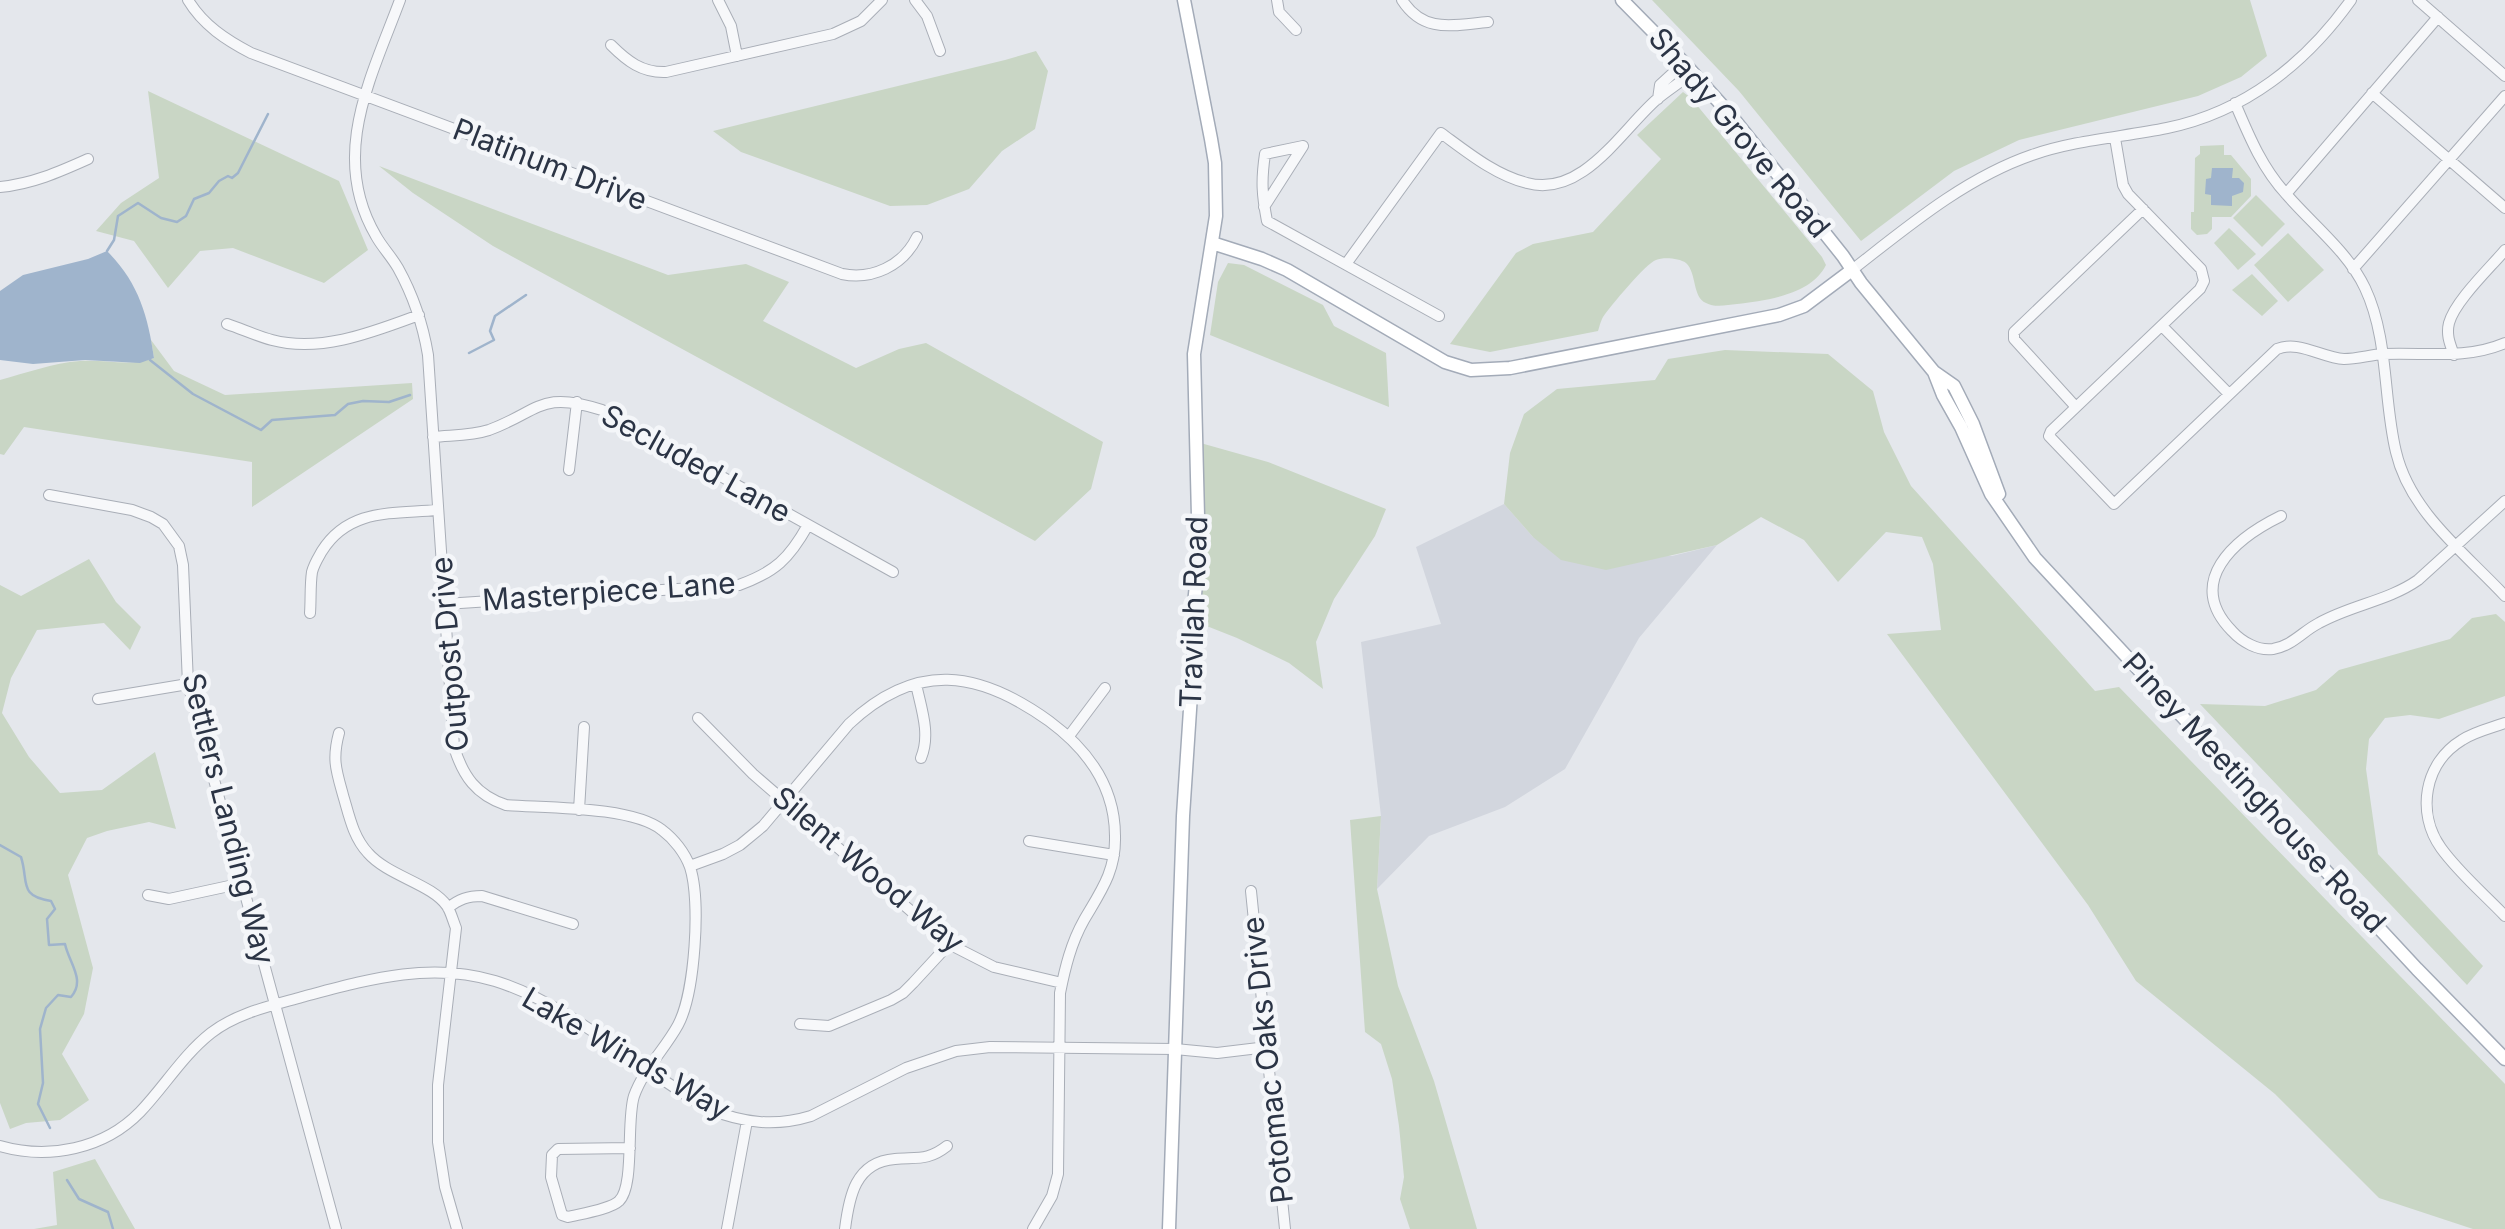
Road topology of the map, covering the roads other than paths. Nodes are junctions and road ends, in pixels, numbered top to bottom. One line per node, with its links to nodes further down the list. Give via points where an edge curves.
1 (188, 0): 21 (street, Platinum Drive, via 225,40)
2 (400, 0): 21 (street, Outpost Drive)
3 (718, 0): 17 (street)
4 (882, 0): 17 (street, via 848,29)
5 (916, 0): 16 (street)
6 (1184, 0): 33 (main road, Travilah Road, via 1215,162)
7 (1277, 0): 14 (street)
8 (1402, 0): 13 (street, via 1433,25)
9 (1622, 0): 18 (main road, Shady Grove Road)
10 (2351, 0): 23 (street, via 2298,62)
11 (2418, 0): 12 (street)
12 (2438, 17): 19 (street); 20 (street)
13 (1488, 22)
14 (1296, 30)
15 (611, 45): 17 (street, via 654,73)
16 (940, 51)
17 (737, 56)
18 (1689, 68): 35 (street, via 1660,85 1658,98 1583,174 1550,184 1521,182 1440,133); 37 (main road, Shady Grove Road)
19 (2505, 76)
20 (2372, 92): 26 (street); 28 (street)
21 (364, 95): 32 (street, Platinum Drive, via 842,274 881,272); 38 (street, Outpost Drive, via 354,146 362,206)
22 (2505, 96): 26 (street)
23 (2234, 103): 24 (street, via 2172,127); 28 (street, via 2260,159)
24 (2115, 138): 31 (street, via 2123,185); 37 (street, via 2040,152 1982,177)
25 (88, 159): 27 (street, via 48,177)
26 (2450, 160): 30 (street); 36 (street)
27 (0, 186)
28 (2286, 194): 36 (street)
29 (1264, 207): 29 (street, via 1274,192 1303,146 1264,154); 35 (street, via 1267,221)
30 (2505, 208)
31 (2143, 209): 41 (street, via 2201,269 2204,281); 47 (street, via 2014,332)
32 (917, 238)
33 (1212, 243): 37 (main road, via 1288,270 1430,355 1471,370 1779,315 1804,306); 88 (main road, Travilah Road, via 1194,354 1200,557)
34 (2505, 250): 44 (street, via 2449,321)
35 (1346, 264): 39 (street)
36 (2353, 269): 43 (street, via 2366,289)
37 (1852, 270): 89 (main road, Piney Meetinghouse Road, via 1934,372 1954,386 2010,521 2035,558)
38 (418, 316): 40 (street, via 312,344 271,340); 48 (street, Outpost Drive, via 428,355)
39 (1439, 316)
40 (227, 324)
41 (2162, 326): 45 (street); 47 (street)
42 (2505, 343): 44 (street)
43 (2383, 354): 44 (street); 45 (street, via 2345,359 2284,346); 55 (street, via 2404,475 2417,502)
44 (2454, 355)
45 (2229, 394): 47 (street, via 2114,504 2049,436)
46 (577, 402): 48 (street, Secluded Lane, via 540,404 489,430); 49 (street); 54 (street, Secluded Lane)
47 (2075, 406)
48 (433, 437): 52 (street, Outpost Drive)
49 (569, 470)
50 (48, 494): 60 (street, Settlers Landing Way, via 132,510 172,535 183,566)
51 (2505, 500): 55 (street)
52 (438, 510): 58 (street, Outpost Drive); 59 (street, via 366,516 339,530 315,562)
53 (2281, 516): 55 (street, via 2219,564 2212,580 2219,618 2238,638 2270,650 2319,622 2402,590)
54 (808, 525): 56 (street, Secluded Lane); 58 (street, Masterpiece Lane, via 782,563 739,585)
55 (2456, 545): 57 (street)
56 (893, 572)
57 (2505, 596)
58 (445, 604): 71 (street, Outpost Drive, via 461,769 494,801)
59 (310, 613)
60 (188, 684): 63 (street); 75 (street, Settlers Landing Way)
61 (916, 684): 68 (street, via 959,680 990,686); 69 (street, via 926,734); 70 (street, via 864,710)
62 (1106, 688): 68 (street)
63 (98, 699)
64 (698, 718): 70 (street, Silent Wood Way)
65 (2504, 726): 79 (street, via 2461,740 2444,754 2426,806 2443,850)
66 (584, 727): 71 (street)
67 (339, 733): 78 (street, via 334,763 360,844)
68 (1069, 736): 73 (street, via 1106,786)
69 (921, 758)
70 (785, 800): 74 (street, via 740,845); 81 (street, Silent Wood Way)
71 (578, 810): 74 (street, Outpost Drive, via 648,820)
72 (1029, 841): 73 (street)
73 (1114, 854): 83 (street, via 1106,884 1072,944)
74 (690, 866): 90 (street, via 696,898 691,986 678,1025)
75 (243, 883): 77 (street, via 169,899); 84 (street, Settlers Landing Way)
76 (1251, 892): 87 (street, Potomac Oaks Drive)
77 (148, 895)
78 (448, 908): 80 (street, via 482,896); 82 (street, via 456,928)
79 (2505, 916)
80 (573, 924)
81 (948, 944): 83 (street, Silent Wood Way, via 994,967); 85 (street, via 903,993 829,1026)
82 (451, 974): 84 (street, Lake Winds Way, via 377,977); 90 (street, Lake Winds Way, via 530,994); 96 (street, via 438,1142)
83 (1062, 983): 86 (street)
84 (276, 1004): 92 (street, Lake Winds Way, via 213,1032 139,1113 95,1142 56,1153); 95 (street, Settlers Landing Way)
85 (800, 1024)
86 (1060, 1048): 88 (street, Lake Winds Way); 91 (street, Lake Winds Way, via 956,1051 811,1116); 99 (street, via 1058,1174)
87 (1267, 1048): 88 (street, Lake Winds Way); 101 (street, Potomac Oaks Drive)
88 (1176, 1050): 100 (main road, Travilah Road)
89 (2505, 1059)
90 (649, 1069): 91 (street, Lake Winds Way, via 709,1109); 94 (street, via 634,1096)
91 (747, 1121): 97 (street)
92 (0, 1146)
93 (947, 1146): 98 (street, via 926,1158 889,1159 867,1170 853,1186)
94 (630, 1148): 94 (street, via 617,1204 562,1215 551,1177 558,1149)
95 (336, 1229)
96 (457, 1229)
97 (726, 1229)
98 (845, 1229)
99 (1033, 1229)
100 (1169, 1229)
101 (1285, 1229)

